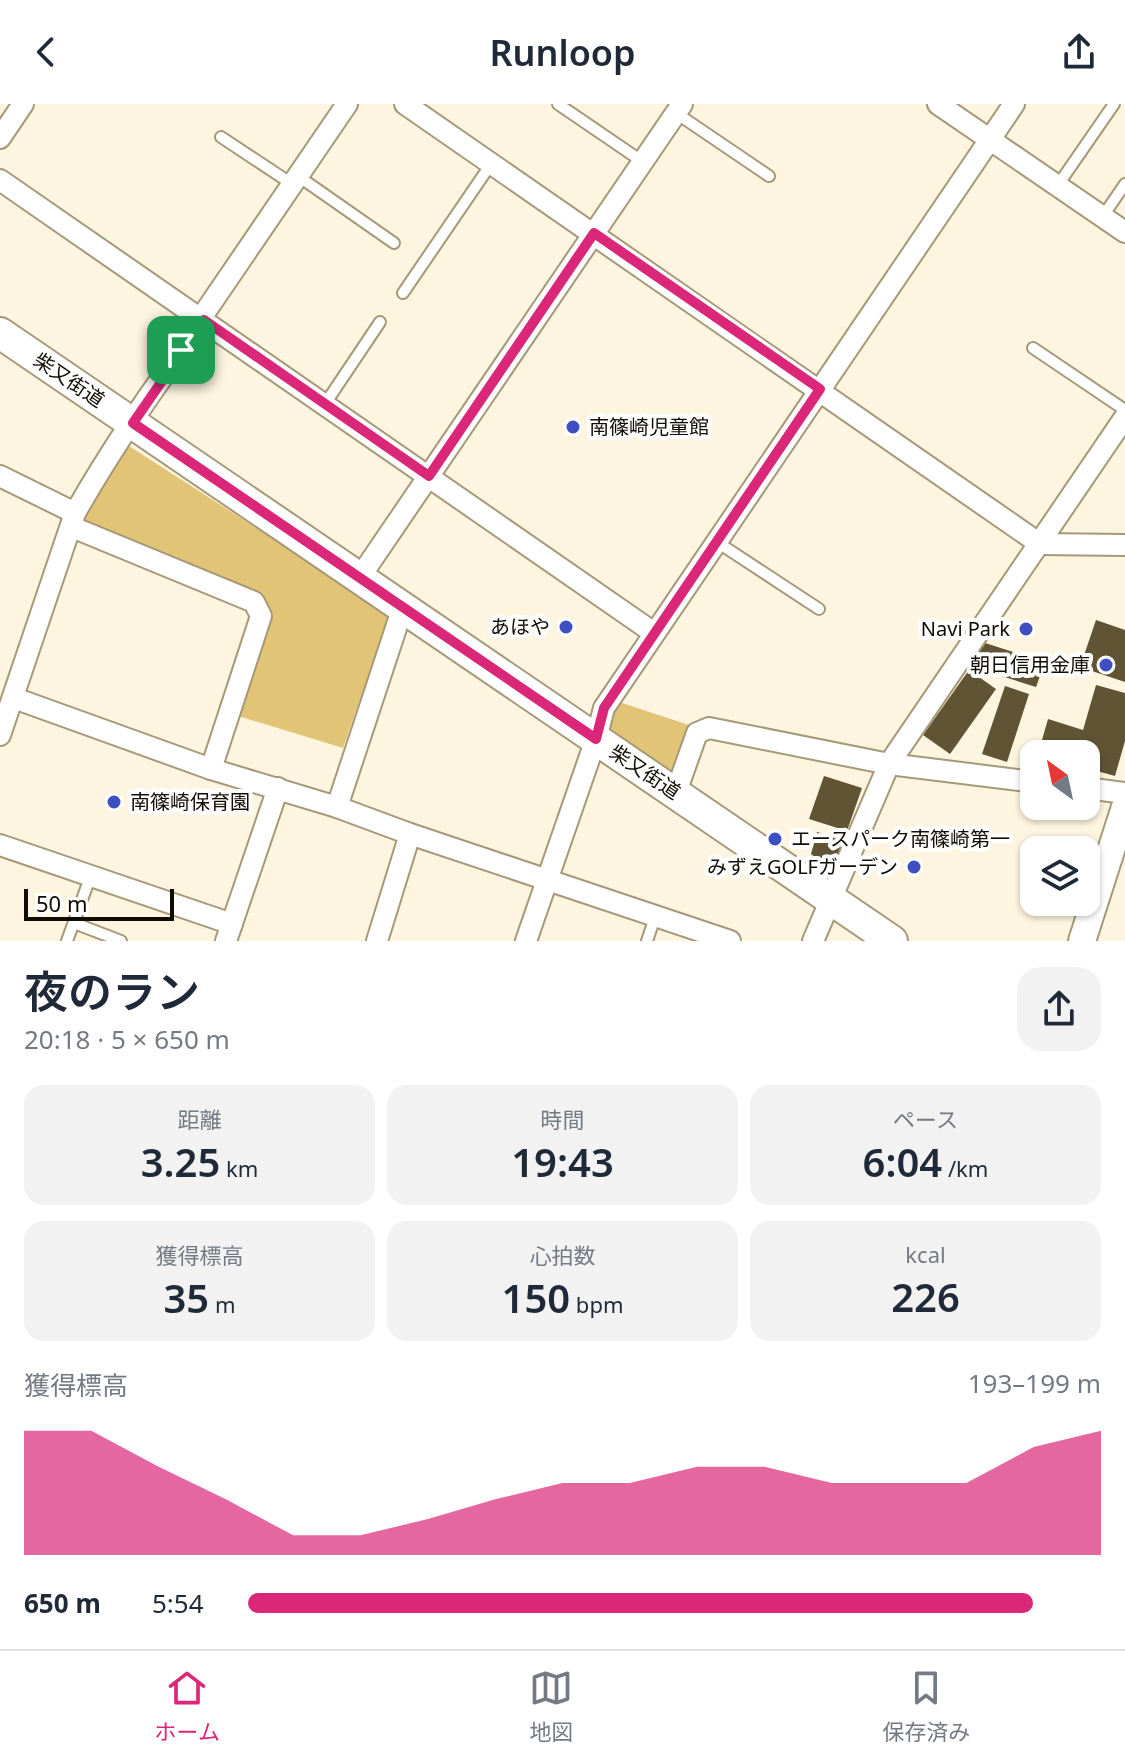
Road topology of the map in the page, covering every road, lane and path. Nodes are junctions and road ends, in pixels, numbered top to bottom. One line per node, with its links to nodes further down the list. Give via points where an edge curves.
1 (23, 104): 10 (street)
2 (347, 104): 16 (street)
3 (405, 104): 13 (street)
4 (558, 104): 12 (lane)
5 (938, 104): 11 (street)
6 (1014, 104): 11 (street)
7 (1114, 104): 18 (lane)
8 (679, 108): 12 (street); 14 (lane)
9 (221, 137): 16 (lane)
10 (0, 138)
11 (989, 140): 18 (street); 28 (street)
12 (643, 162): 21 (street)
13 (491, 164): 21 (street); 23 (lane)
14 (769, 176)
15 (0, 180): 24 (street)
16 (295, 180): 22 (lane); 24 (street)
17 (1125, 184): 19 (lane)
18 (1058, 185): 19 (street)
19 (1103, 216): 20 (street)
20 (1125, 232)
21 (594, 233): 28 (street); 34 (street)
22 (394, 243)
23 (403, 293)
24 (202, 319): 29 (street); 32 (street)
25 (380, 322): 29 (lane)
26 (0, 333): 32 (main road, 柴又街道)
27 (1033, 348): 30 (lane)
28 (820, 389): 36 (street); 37 (street)
29 (325, 404): 34 (street)
30 (1125, 410)
31 (1125, 417): 37 (street)
32 (133, 423): 35 (street); 39 (main road, 柴又街道)
33 (0, 476): 35 (street)
34 (429, 476): 39 (street); 42 (street)
35 (74, 520): 43 (street); 47 (street, via 254,602 261,616)
36 (717, 542): 41 (lane); 42 (street)
37 (1040, 544): 38 (street); 46 (street)
38 (1125, 545)
39 (360, 577): 40 (main road, 柴又街道)
40 (403, 607): 45 (main road, 柴又街道); 53 (street)
41 (819, 609)
42 (654, 633): 45 (street, via 604,708)
43 (14, 698): 44 (street); 47 (street)
44 (0, 735)
45 (596, 739): 51 (main road, 柴又街道); 58 (street)
46 (889, 764): 48 (street); 51 (street, via 709,728 697,733); 59 (street)
47 (211, 769): 49 (street)
48 (1020, 780)
49 (278, 788): 53 (street); 62 (street)
50 (1100, 790): 52 (street)
51 (676, 792): 59 (main road, 柴又街道)
52 (1125, 793)
53 (337, 807): 55 (street)
54 (1125, 807): 71 (street)
55 (410, 834): 58 (street); 65 (street)
56 (0, 845): 57 (street)
57 (91, 875): 61 (lane); 62 (street)
58 (549, 878): 60 (street); 66 (street)
59 (830, 899): 69 (street); 70 (main road, 柴又街道)
60 (655, 917): 67 (lane); 68 (street)
61 (74, 923): 63 (lane); 64 (lane)
62 (229, 932)
63 (67, 941)
64 (121, 941)
65 (377, 941)
66 (526, 941)
67 (647, 941)
68 (730, 941)
69 (813, 941)
70 (892, 941)
71 (1082, 941)

